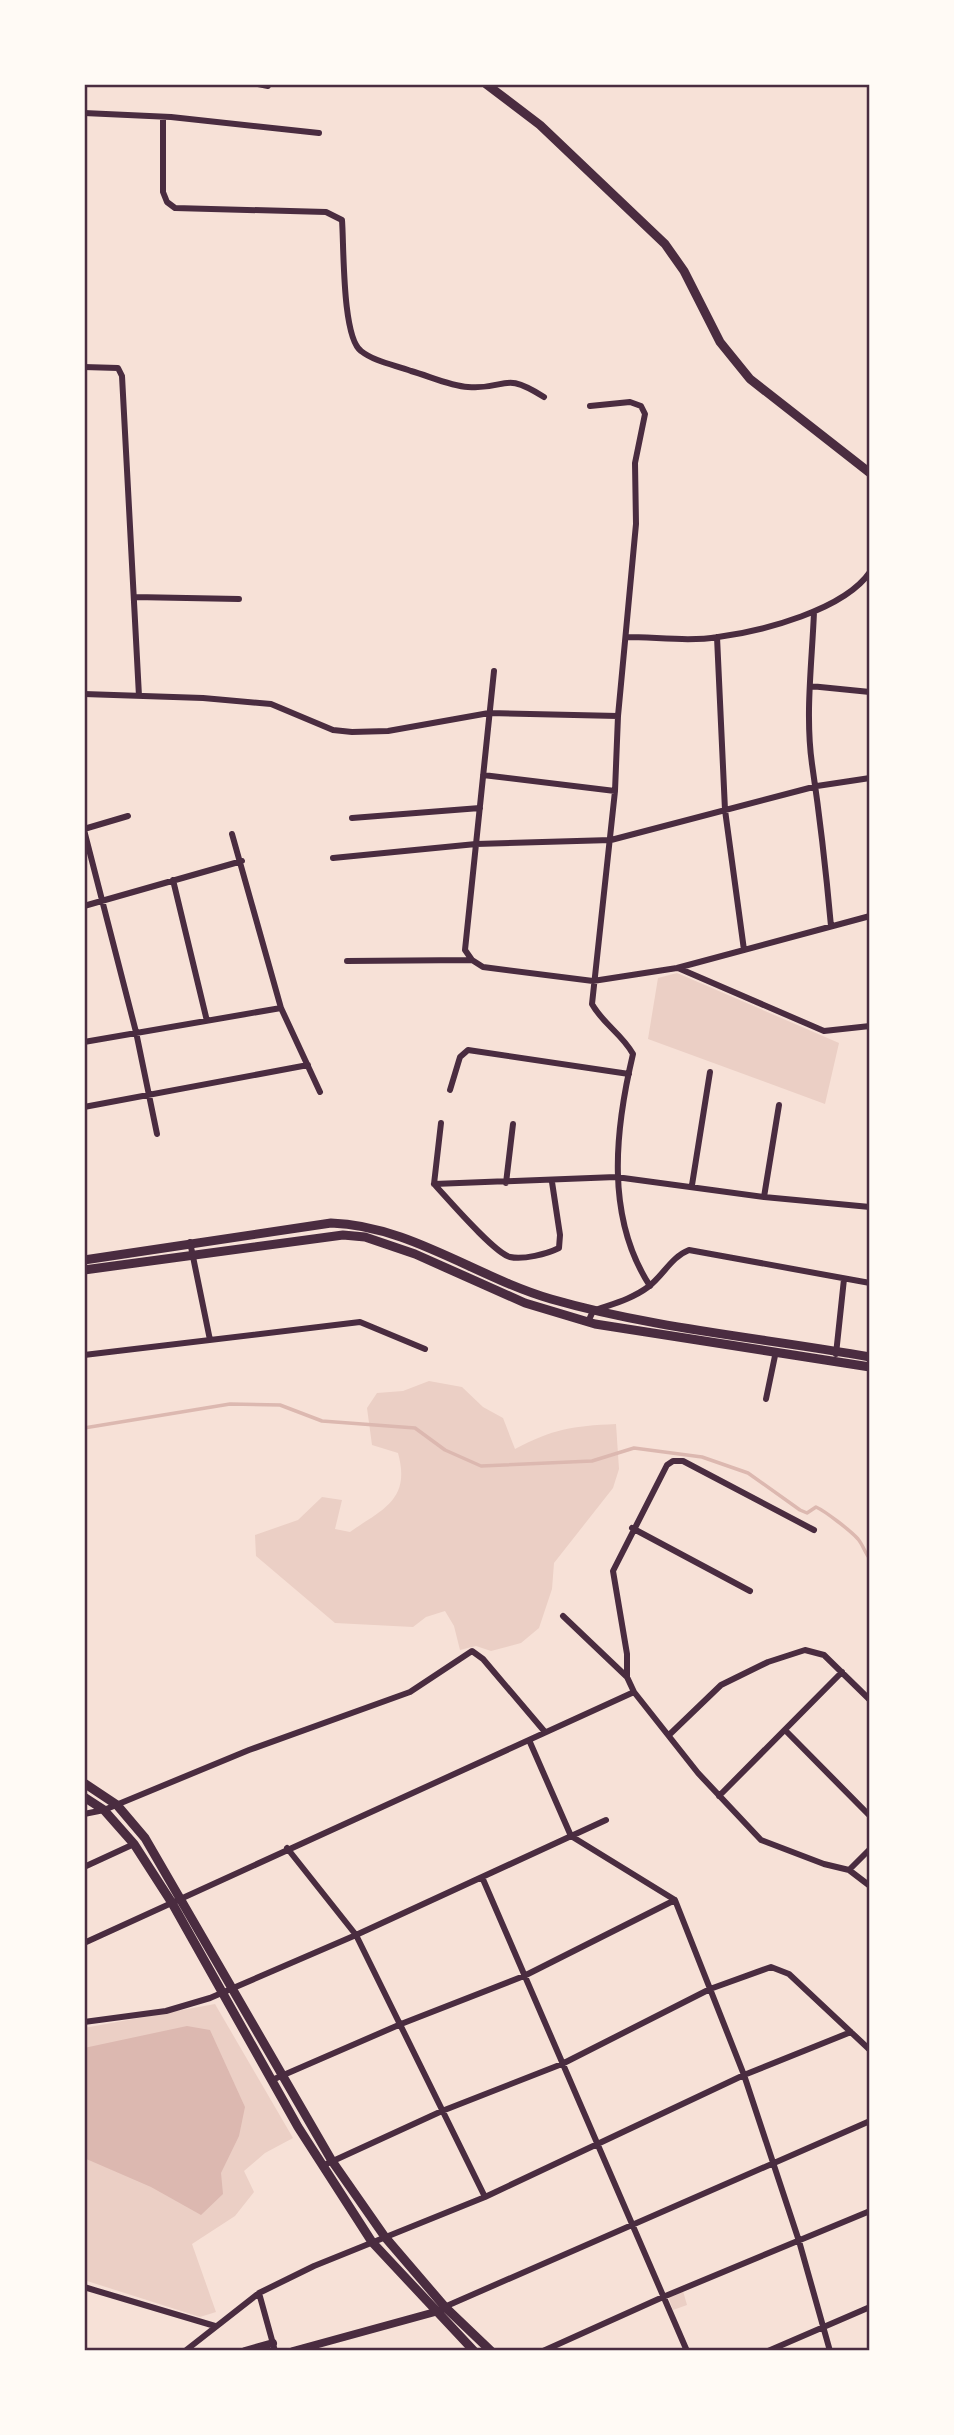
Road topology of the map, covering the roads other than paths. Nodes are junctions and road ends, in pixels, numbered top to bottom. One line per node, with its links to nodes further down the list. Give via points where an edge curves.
1 (258, 84): 3 (street)
2 (486, 84): 10 (main road, via 540,125 665,244 720,342 750,379)
3 (268, 86)
4 (84, 113): 5 (street)
5 (163, 117): 6 (street); 8 (street, via 163,192 175,208 326,212 342,220 349,320 353,343 360,351 467,387 521,382)
6 (320, 133)
7 (84, 367): 12 (street, via 111,366 122,376)
8 (544, 397)
9 (590, 406): 15 (street, via 630,402 641,406 645,414 635,463 636,524)
10 (870, 473)
11 (870, 572): 14 (street, via 843,598)
12 (134, 597): 13 (street); 21 (street)
13 (239, 599)
14 (814, 612): 16 (street); 18 (street)
15 (626, 637): 16 (street); 23 (street)
16 (718, 638): 29 (street)
17 (494, 671): 22 (street)
18 (810, 686): 19 (street); 26 (street)
19 (870, 692)
20 (84, 694): 21 (street)
21 (139, 696): 22 (street, via 271,704 333,730 352,732 388,731)
22 (489, 713): 23 (street); 24 (street)
23 (618, 716): 27 (street)
24 (483, 775): 27 (street); 28 (street)
25 (870, 778): 26 (street)
26 (817, 786): 29 (street); 42 (street)
27 (615, 791): 34 (street)
28 (480, 808): 31 (street); 35 (street)
29 (725, 810): 34 (street); 43 (street)
30 (128, 816): 32 (street)
31 (352, 818)
32 (84, 829): 39 (street)
33 (233, 834): 37 (street)
34 (611, 840): 35 (street); 47 (street)
35 (476, 844): 36 (street); 44 (street, via 465,950)
36 (333, 858)
37 (242, 861): 38 (street); 48 (street)
38 (173, 880): 39 (street); 49 (street)
39 (103, 900): 40 (street); 51 (street)
40 (84, 906)
41 (870, 916): 42 (street)
42 (831, 926): 43 (street)
43 (744, 950): 46 (street)
44 (472, 960): 45 (street); 47 (street, via 483,967)
45 (347, 961)
46 (677, 968): 47 (street); 50 (street, via 824,1031)
47 (593, 981): 55 (street, via 592,1004 633,1054)
48 (281, 1008): 49 (street); 53 (street)
49 (207, 1021): 51 (street)
50 (870, 1026)
51 (135, 1032): 52 (street); 58 (street)
52 (84, 1042)
53 (308, 1065): 57 (street); 58 (street)
54 (710, 1072): 68 (street)
55 (629, 1074): 56 (street, via 468,1050 460,1057); 64 (street)
56 (450, 1090)
57 (320, 1092)
58 (149, 1095): 60 (street); 63 (street)
59 (779, 1105): 69 (street)
60 (84, 1107)
61 (441, 1123): 67 (street)
62 (513, 1124): 66 (street)
63 (157, 1134)
64 (616, 1177): 65 (street); 68 (street); 77 (street, via 627,1243)
65 (552, 1182): 66 (street); 67 (street, via 559,1248 510,1257 495,1248)
66 (506, 1183): 67 (street)
67 (434, 1184)
68 (692, 1185): 69 (street)
69 (764, 1197): 70 (street)
70 (870, 1207)
71 (190, 1242): 72 (street); 73 (main road); 78 (main road, via 331,1223 368,1226 533,1294)
72 (193, 1254): 74 (main road); 79 (main road, via 343,1235 365,1237 525,1303); 80 (street)
73 (84, 1260)
74 (84, 1270)
75 (844, 1279): 76 (street); 77 (street, via 688,1250); 84 (street)
76 (870, 1283)
77 (650, 1286): 78 (street)
78 (593, 1311): 79 (street); 81 (main road)
79 (589, 1322): 81 (main road)
80 (210, 1340): 82 (street, via 360,1322); 83 (street)
81 (777, 1347): 84 (main road); 87 (street)
82 (425, 1349)
83 (84, 1354)
84 (835, 1356): 85 (main road); 86 (main road)
85 (870, 1357)
86 (870, 1367)
87 (766, 1399)
88 (632, 1528): 89 (street, via 667,1465 683,1461); 90 (street); 93 (street, via 613,1571)
89 (814, 1530)
90 (750, 1591)
91 (563, 1616): 93 (street)
92 (842, 1672): 95 (street); 96 (street); 98 (street, via 824,1655 805,1650 768,1662 721,1685)
93 (627, 1677): 94 (street)
94 (634, 1692): 97 (street); 98 (street)
95 (870, 1700)
96 (786, 1731): 101 (street); 106 (street)
97 (545, 1732): 99 (street); 103 (street, via 472,1651 410,1692 248,1750)
98 (669, 1735): 101 (street)
99 (529, 1740): 108 (street); 110 (street)
100 (84, 1783): 103 (main road)
101 (719, 1796): 113 (street, via 761,1840)
102 (84, 1797): 104 (main road)
103 (117, 1805): 104 (street); 116 (main road, via 145,1838)
104 (104, 1810): 105 (street); 109 (main road)
105 (84, 1814)
106 (870, 1816)
107 (606, 1820): 108 (street)
108 (571, 1836): 114 (street); 117 (street)
109 (134, 1844): 112 (street); 118 (main road)
110 (287, 1848): 116 (street); 119 (street)
111 (870, 1849): 113 (street)
112 (84, 1867)
113 (849, 1871): 115 (street)
114 (482, 1877): 119 (street); 121 (street)
115 (870, 1885)
116 (183, 1898): 118 (street); 122 (main road)
117 (675, 1900): 121 (street); 123 (street)
118 (172, 1903): 120 (street); 124 (main road)
119 (356, 1935): 122 (street); 126 (street)
120 (84, 1943)
121 (524, 1976): 126 (street); 129 (street)
122 (233, 1988): 124 (street); 130 (main road)
123 (710, 1989): 127 (street, via 771,1967 784,1970); 129 (street); 131 (street)
124 (223, 1993): 125 (street, via 166,2011); 132 (main road)
125 (84, 2022)
126 (401, 2024): 130 (street); 133 (street)
127 (851, 2032): 128 (street); 131 (street)
128 (870, 2050)
129 (562, 2064): 133 (street); 135 (street)
130 (282, 2076): 132 (street); 136 (main road)
131 (744, 2076): 135 (street); 137 (street)
132 (272, 2080): 138 (main road)
133 (442, 2111): 136 (street); 139 (street)
134 (870, 2121): 137 (street)
135 (598, 2146): 139 (street); 141 (street)
136 (331, 2161): 138 (street); 142 (main road)
137 (772, 2161): 141 (street); 143 (street)
138 (322, 2166): 144 (main road)
139 (485, 2197): 142 (street)
140 (870, 2211): 143 (street)
141 (633, 2225): 147 (street); 148 (street)
142 (385, 2237): 144 (street); 148 (main road)
143 (799, 2241): 147 (street); 152 (street)
144 (372, 2242): 146 (street); 150 (main road)
145 (84, 2287): 151 (street)
146 (259, 2294): 151 (street); 153 (street)
147 (663, 2297): 159 (street); 160 (street)
148 (445, 2307): 150 (street); 158 (main road)
149 (870, 2307): 152 (street)
150 (435, 2312): 156 (street); 157 (main road)
151 (215, 2326): 154 (street)
152 (823, 2327): 161 (street); 162 (street)
153 (274, 2347): 155 (street)
154 (185, 2351)
155 (245, 2351)
156 (293, 2351)
157 (474, 2351)
158 (491, 2351)
159 (543, 2351)
160 (688, 2351)
161 (768, 2351)
162 (830, 2351)

